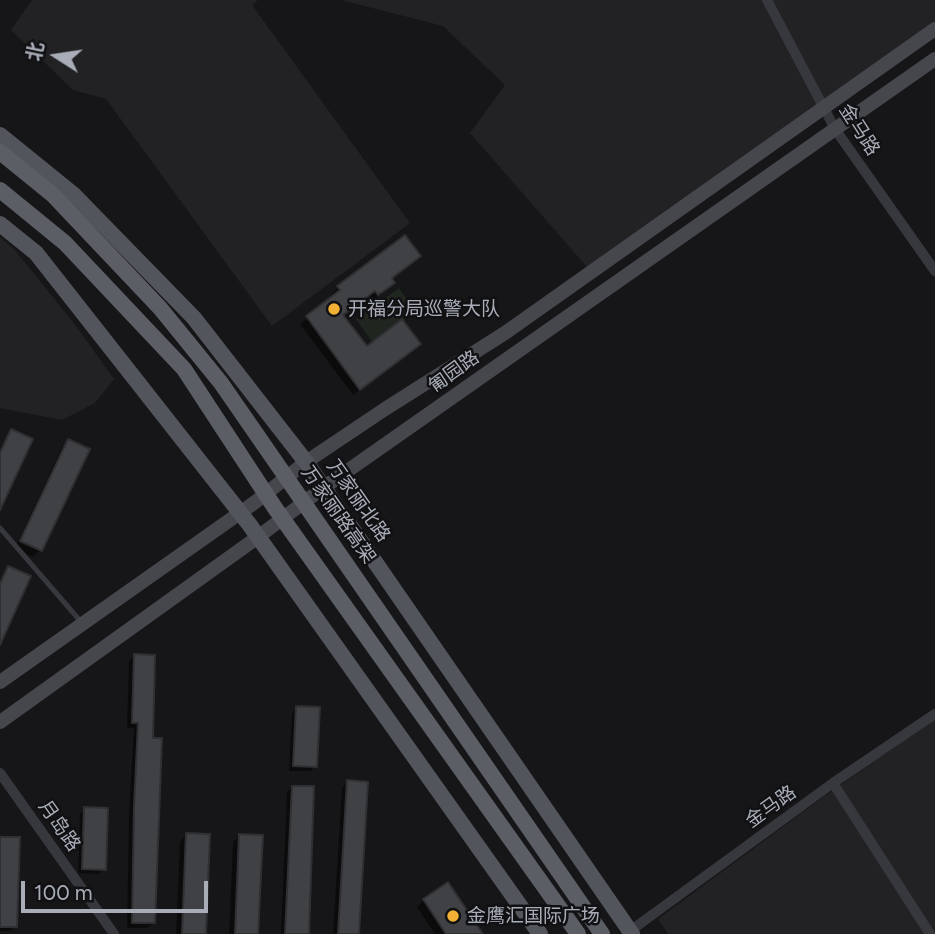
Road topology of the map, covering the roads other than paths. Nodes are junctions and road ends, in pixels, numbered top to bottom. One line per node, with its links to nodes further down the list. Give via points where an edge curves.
1 (767, 0): 4 (street, 金马路)
2 (935, 29): 4 (main road, 匍园路)
3 (935, 59): 5 (main road, 匍园路)
4 (824, 107): 5 (street, 金马路); 11 (main road, 匍园路, via 505,333)
5 (835, 129): 10 (street, 金马路); 12 (main road, 匍园路)
6 (0, 135): 11 (main road, 万家丽北路, via 74,195 194,318)
7 (0, 152): 26 (highway, 万家丽路高架, bridge, via 53,195 134,279 221,383)
8 (0, 190): 25 (highway, bridge, via 65,243 184,369 275,508)
9 (0, 224): 13 (main road, via 36,253)
10 (935, 271)
11 (306, 462): 12 (main road, 万家丽北路); 13 (main road, 匍园路)
12 (323, 488): 15 (main road, 匍园路); 22 (main road, 万家丽北路)
13 (240, 512): 15 (main road); 16 (main road, 匍园路)
14 (0, 528): 16 (lane)
15 (258, 537): 19 (main road, 匍园路); 24 (main road)
16 (82, 623): 17 (main road, 匍园路)
17 (0, 682)
18 (935, 713): 21 (street, 金马路)
19 (0, 722)
20 (0, 773): 23 (street, 月岛路)
21 (833, 783): 22 (street, 金马路); 27 (street)
22 (631, 933)
23 (114, 934)
24 (540, 934)
25 (578, 934)
26 (602, 934)
27 (930, 934)

